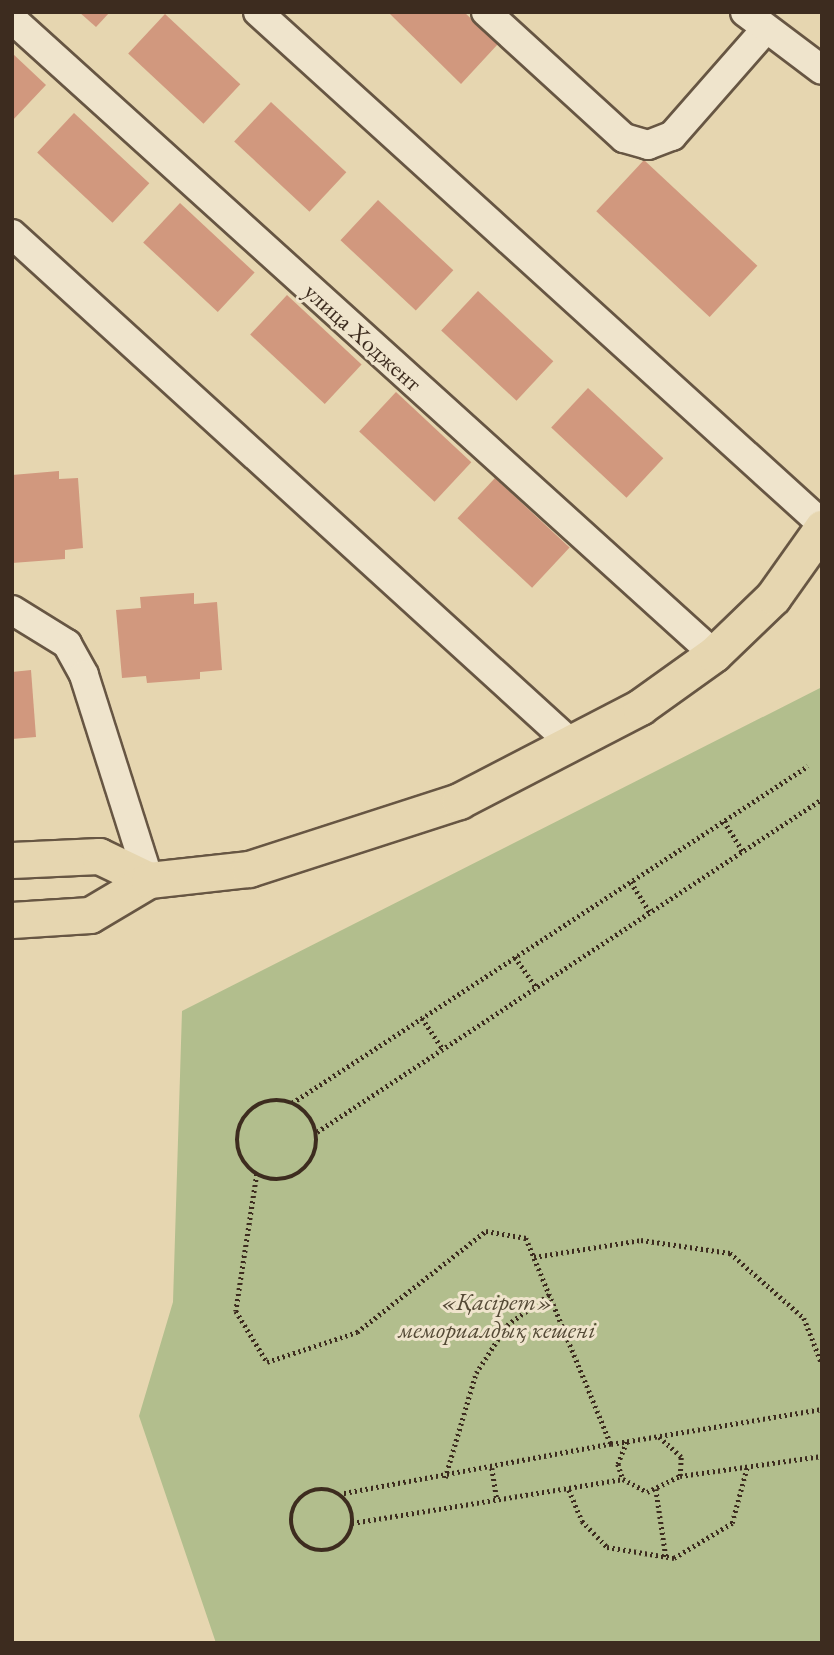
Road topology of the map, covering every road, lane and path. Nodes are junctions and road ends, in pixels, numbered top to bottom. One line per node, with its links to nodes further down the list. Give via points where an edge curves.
1 (258, 12): 7 (street)
2 (486, 12): 4 (street, via 624,138 648,145 672,136)
3 (12, 19): 10 (street, улица Ходжент)
4 (755, 21): 5 (street)
5 (822, 70)
6 (12, 234): 11 (street)
7 (822, 526): 10 (main road, via 773,597)
8 (822, 567): 17 (main road, via 786,611 725,667 582,761 354,864 296,877)
9 (18, 617): 18 (street, via 67,644 84,675)
10 (713, 654): 11 (main road)
11 (573, 745): 17 (main road, via 459,801)
12 (808, 766): 14 (path)
13 (822, 799): 15 (path)
14 (724, 821): 15 (path); 19 (path)
15 (743, 851): 20 (path)
16 (12, 860): 18 (main road, via 99,856)
17 (249, 869): 18 (main road)
18 (149, 880): 21 (main road, via 90,915)
19 (631, 882): 20 (path); 22 (path)
20 (650, 912): 23 (path)
21 (12, 920)
22 (515, 957): 23 (path); 24 (path)
23 (536, 987): 25 (path)
24 (422, 1018): 25 (path); 26 (path)
25 (443, 1049): 27 (path)
26 (292, 1102): 27 (path); 28 (path, via 266,1102 245,1117 237,1142)
27 (317, 1132): 28 (path, via 313,1158 295,1176)
28 (257, 1174): 29 (path, via 236,1311 267,1362 358,1332 486,1231 526,1238)
29 (534, 1257): 30 (path); 31 (path, via 641,1240 730,1254 804,1318)
30 (550, 1294): 35 (path); 40 (path, via 507,1325 476,1373)
31 (822, 1363)
32 (822, 1409): 33 (path)
33 (657, 1435): 34 (path); 39 (path, via 681,1457)
34 (626, 1442): 35 (path); 41 (path, via 618,1464)
35 (611, 1444): 38 (path)
36 (822, 1456): 37 (path)
37 (747, 1467): 39 (path); 47 (path, via 732,1523 708,1542)
38 (492, 1468): 40 (path); 45 (path)
39 (680, 1476): 42 (path)
40 (445, 1478): 44 (path)
41 (623, 1479): 42 (path, via 634,1488); 43 (path)
42 (656, 1489): 47 (path)
43 (569, 1490): 45 (path); 47 (path, via 582,1521 607,1547)
44 (342, 1494): 46 (path); 46 (path, via 317,1488 296,1500 289,1524 302,1546 326,1553 348,1540)
45 (497, 1501): 46 (path)
46 (352, 1523)
47 (666, 1557)

